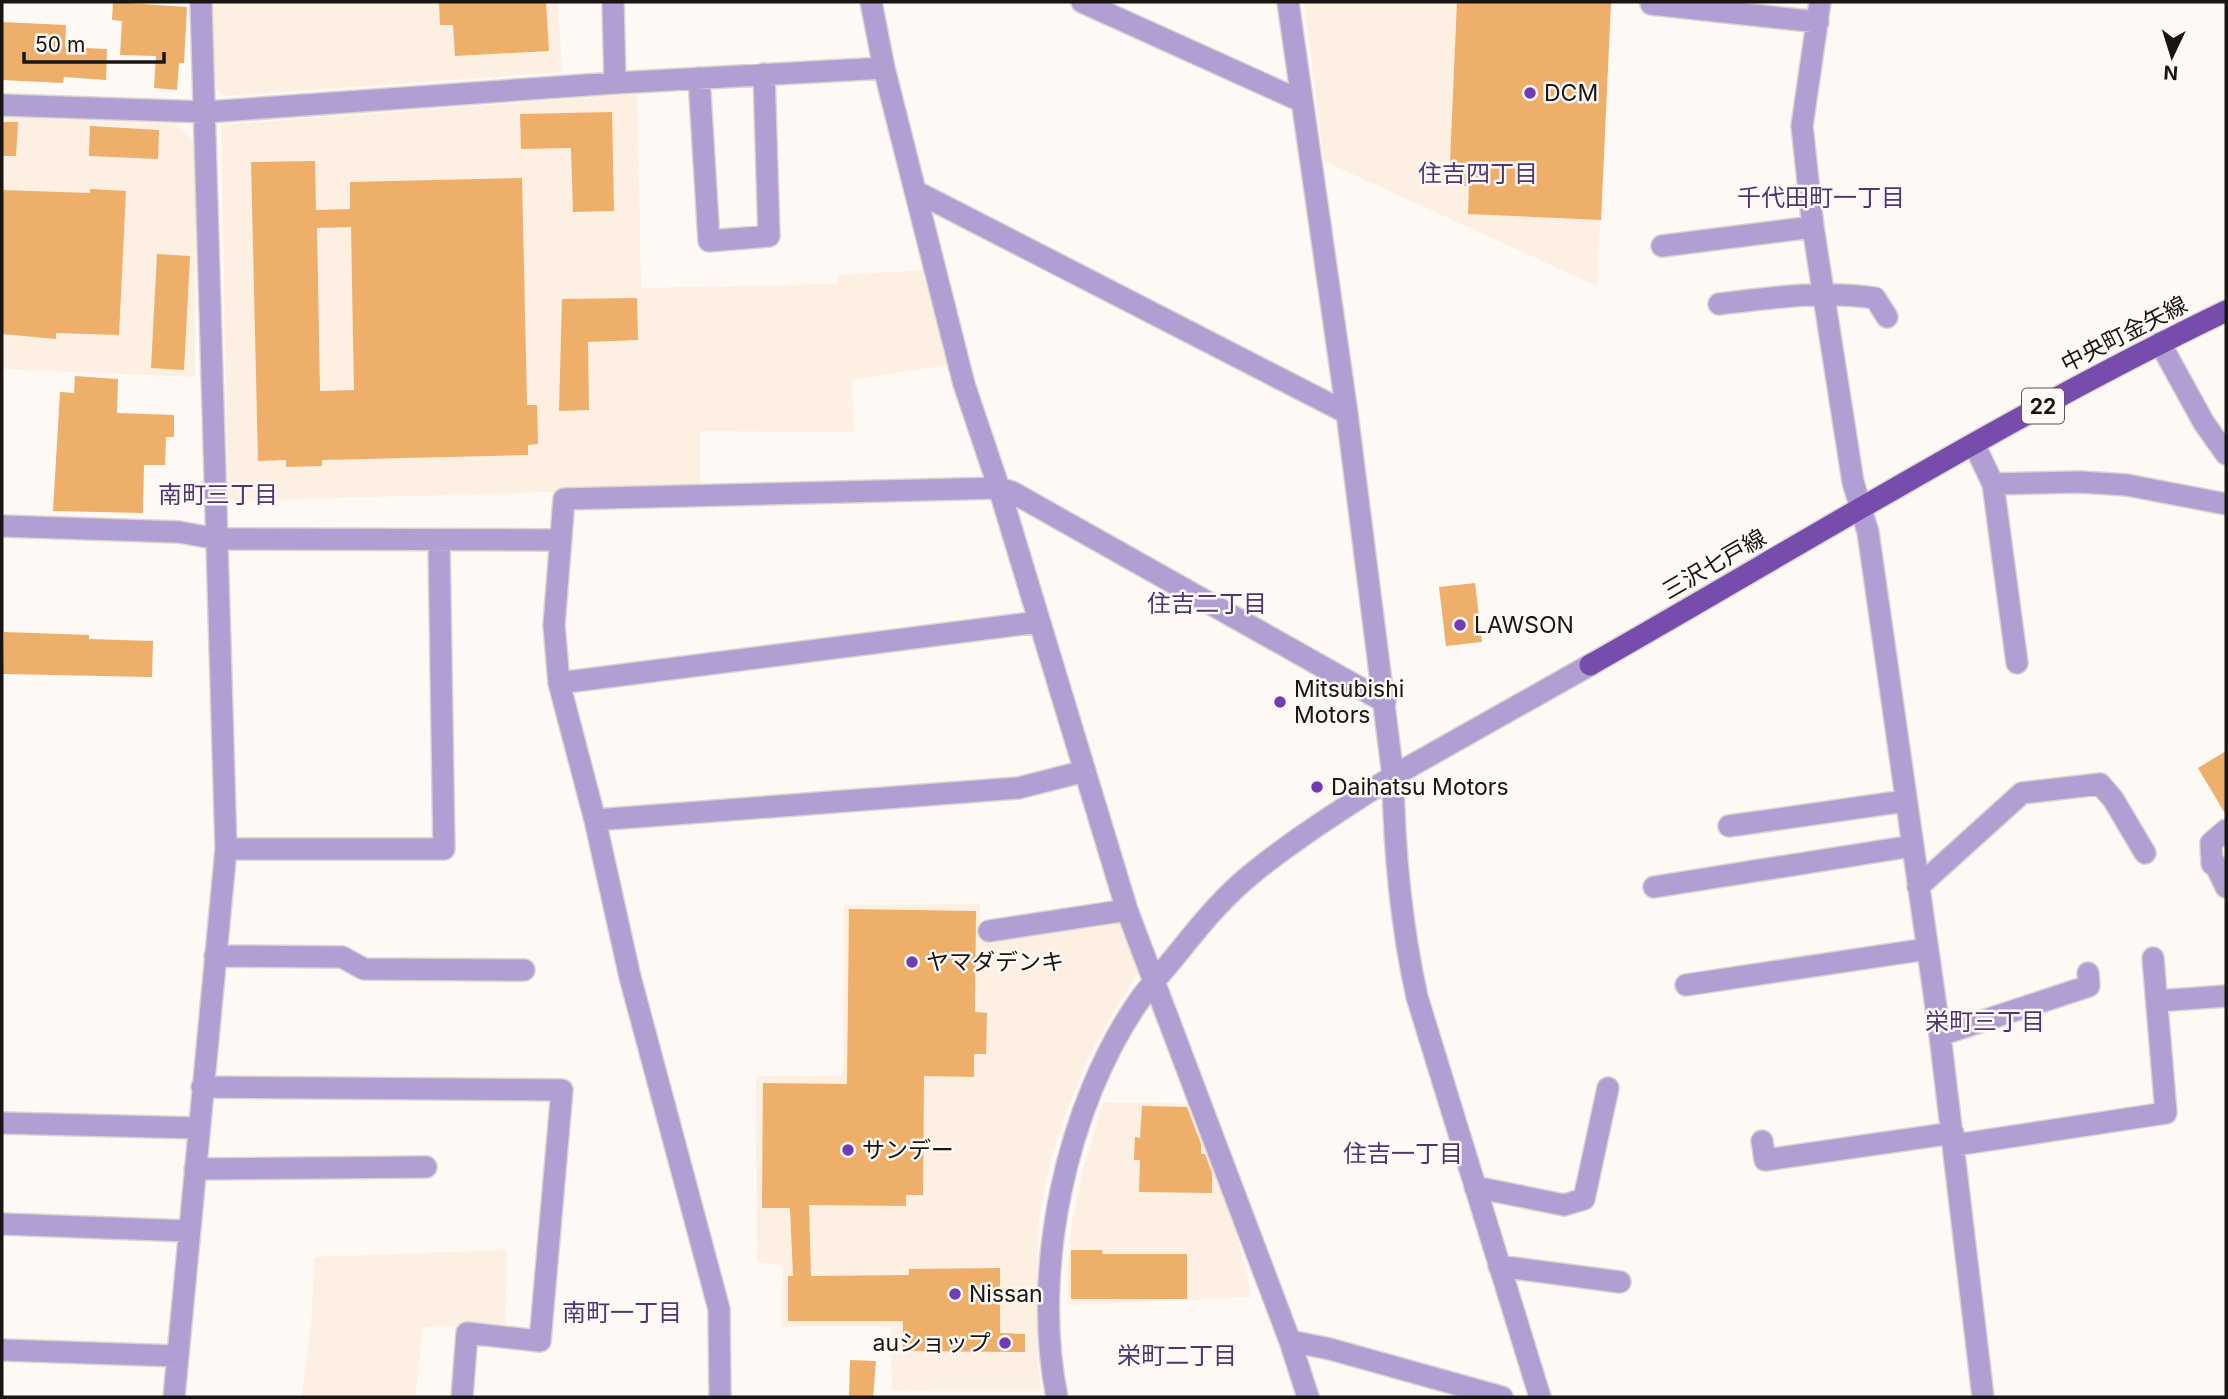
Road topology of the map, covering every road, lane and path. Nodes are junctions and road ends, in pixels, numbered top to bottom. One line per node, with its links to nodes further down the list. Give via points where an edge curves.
1 (201, 2): 14 (street)
2 (612, 2): 11 (street)
3 (871, 2): 8 (street)
4 (1082, 2): 12 (street)
5 (1288, 2): 12 (street)
6 (1651, 4): 7 (street)
7 (1819, 12): 16 (street, via 1802,126)
8 (884, 68): 9 (street); 15 (street)
9 (764, 75): 10 (street); 10 (street, via 769,236 709,241)
10 (699, 78): 11 (street)
11 (615, 83): 14 (street)
12 (1301, 101): 23 (street)
13 (2, 105): 14 (street)
14 (206, 112): 31 (street)
15 (917, 192): 23 (street); 27 (street, via 964,384)
16 (1813, 227): 17 (street); 18 (street)
17 (1661, 246)
18 (1826, 297): 19 (street, via 1799,294); 21 (street, via 1875,298); 29 (street, via 1853,482)
19 (1719, 304)
20 (2226, 311): 22 (main road, 中央町金矢線 / 22)
21 (1887, 317)
22 (2160, 343): 24 (main road, 中央町金矢線 / 22); 25 (street)
23 (1347, 413): 38 (street)
24 (1974, 444): 26 (street); 29 (main road, 中央町金矢線 / 22)
25 (2226, 454)
26 (1993, 484): 28 (street, via 2127,485); 35 (street)
27 (999, 488): 33 (street, via 564,499); 34 (street); 38 (street)
28 (2226, 503)
29 (1863, 507): 36 (main road, 三沢七戸線 / 22); 41 (street)
30 (2, 526): 31 (street, via 179,532)
31 (218, 539): 32 (street); 46 (street)
32 (439, 540): 33 (street); 46 (street, via 444,849)
33 (559, 540): 37 (street, via 554,625)
34 (1038, 622): 37 (street); 39 (street)
35 (2017, 663)
36 (1590, 665): 40 (street)
37 (559, 683): 42 (street)
38 (1385, 702): 40 (street)
39 (1085, 771): 42 (street, via 1018,788); 51 (street)
40 (1393, 776): 58 (street, via 1252,873 1216,908); 71 (street, via 1394,844 1407,951)
41 (1905, 801): 43 (street); 45 (street)
42 (595, 820): 81 (street, via 631,977 719,1309)
43 (1729, 826)
44 (2226, 830): 50 (street, via 2211,843 2212,864)
45 (1912, 846): 48 (street); 49 (street)
46 (226, 849): 54 (street)
47 (2145, 853): 49 (street, via 2100,784 2022,793)
48 (1654, 887)
49 (1918, 887): 53 (street)
50 (2226, 887)
51 (1127, 910): 52 (street); 58 (street)
52 (989, 931)
53 (1927, 949): 59 (street); 62 (street)
54 (215, 956): 56 (street, via 342,957 364,970); 63 (street)
55 (2153, 958): 61 (street)
56 (524, 970)
57 (2088, 973): 62 (street, via 2089,986)
58 (1154, 983): 76 (street); 82 (street, via 1104,1064 1058,1200 1048,1297)
59 (1686, 985)
60 (2226, 996): 61 (street)
61 (2157, 1001): 67 (street, via 2166,1113)
62 (1940, 1035): 67 (street)
63 (202, 1087): 66 (street); 80 (street, via 562,1090 540,1341 467,1333)
64 (1608, 1088): 71 (street, via 1584,1199 1564,1205)
65 (2, 1123): 66 (street)
66 (198, 1128): 70 (street)
67 (1954, 1139): 68 (street, via 1765,1160); 86 (street)
68 (1762, 1141)
69 (426, 1167): 70 (street)
70 (195, 1169): 73 (street)
71 (1475, 1186): 74 (street)
72 (2, 1224): 73 (street)
73 (189, 1231): 78 (street)
74 (1499, 1266): 75 (street); 85 (street)
75 (1620, 1282)
76 (1290, 1341): 83 (street); 84 (street)
77 (2, 1350): 78 (street)
78 (177, 1356): 79 (street)
79 (174, 1397)
80 (462, 1397)
81 (720, 1397)
82 (1057, 1397)
83 (1308, 1397)
84 (1502, 1397)
85 (1540, 1397)
86 (1983, 1397)

